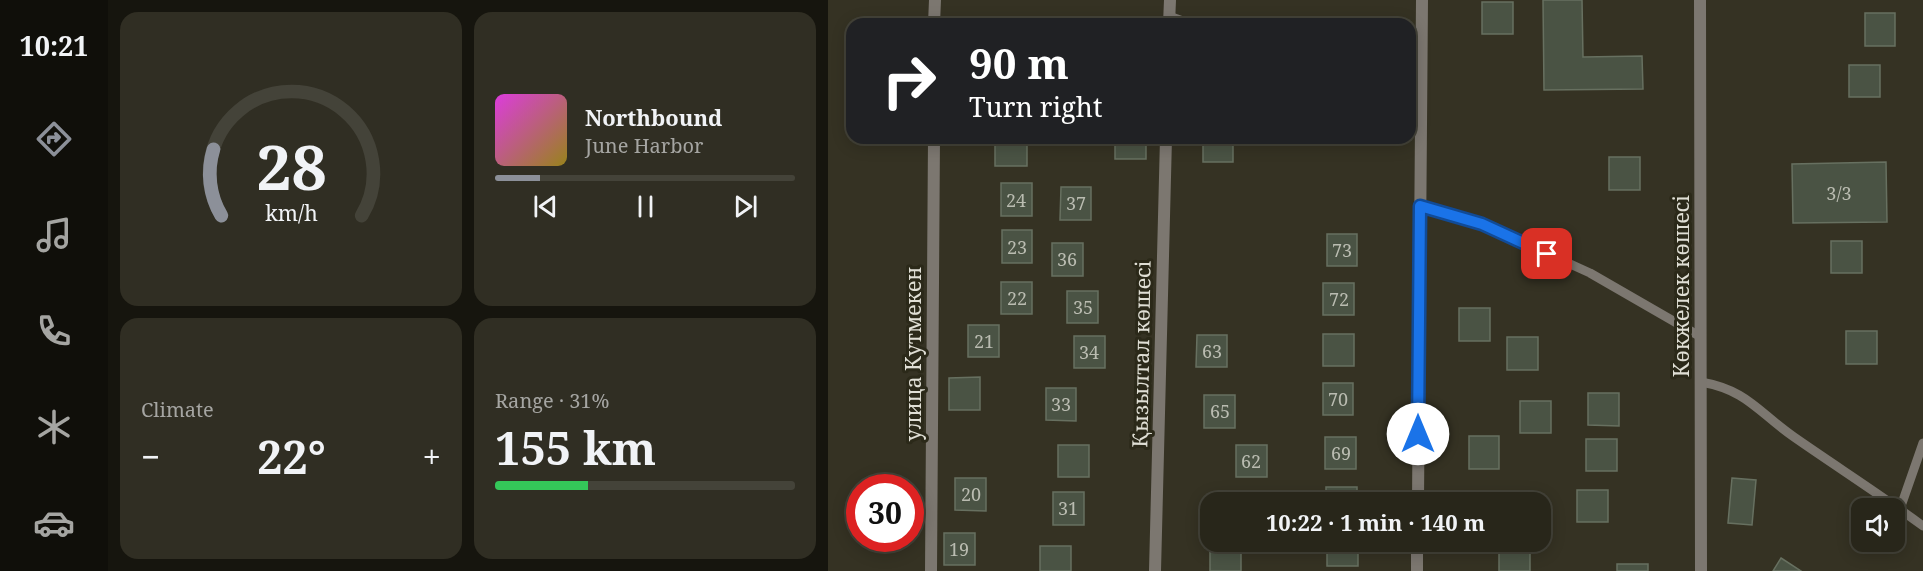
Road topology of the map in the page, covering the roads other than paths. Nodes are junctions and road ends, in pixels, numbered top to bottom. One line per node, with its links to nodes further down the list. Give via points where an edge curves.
1 (935, 0): 5 (street)
2 (1170, 0): 6 (street)
3 (1422, 0): 7 (street)
4 (1700, 0): 12 (street, Көкжелек көшесі)
5 (934, 18)
6 (1169, 18)
7 (1416, 90)
8 (1416, 125): 11 (street)
9 (934, 144): 21 (street, улица Кутмекен)
10 (1166, 144): 22 (street, Қызылтал көшесі)
11 (1420, 206): 12 (lane, via 1482,224 1590,273); 15 (street)
12 (1701, 337): 13 (street, Көкжелек көшесі)
13 (1701, 382): 16 (lane, via 1724,386 1748,399 1791,435); 24 (street, Көкжелек көшесі)
14 (1923, 443): 17 (lane)
15 (1418, 492)
16 (1884, 498)
17 (1904, 498)
18 (1905, 513): 19 (lane)
19 (1923, 526)
20 (1418, 552): 23 (street)
21 (931, 571)
22 (1155, 571)
23 (1417, 571)
24 (1701, 571)

